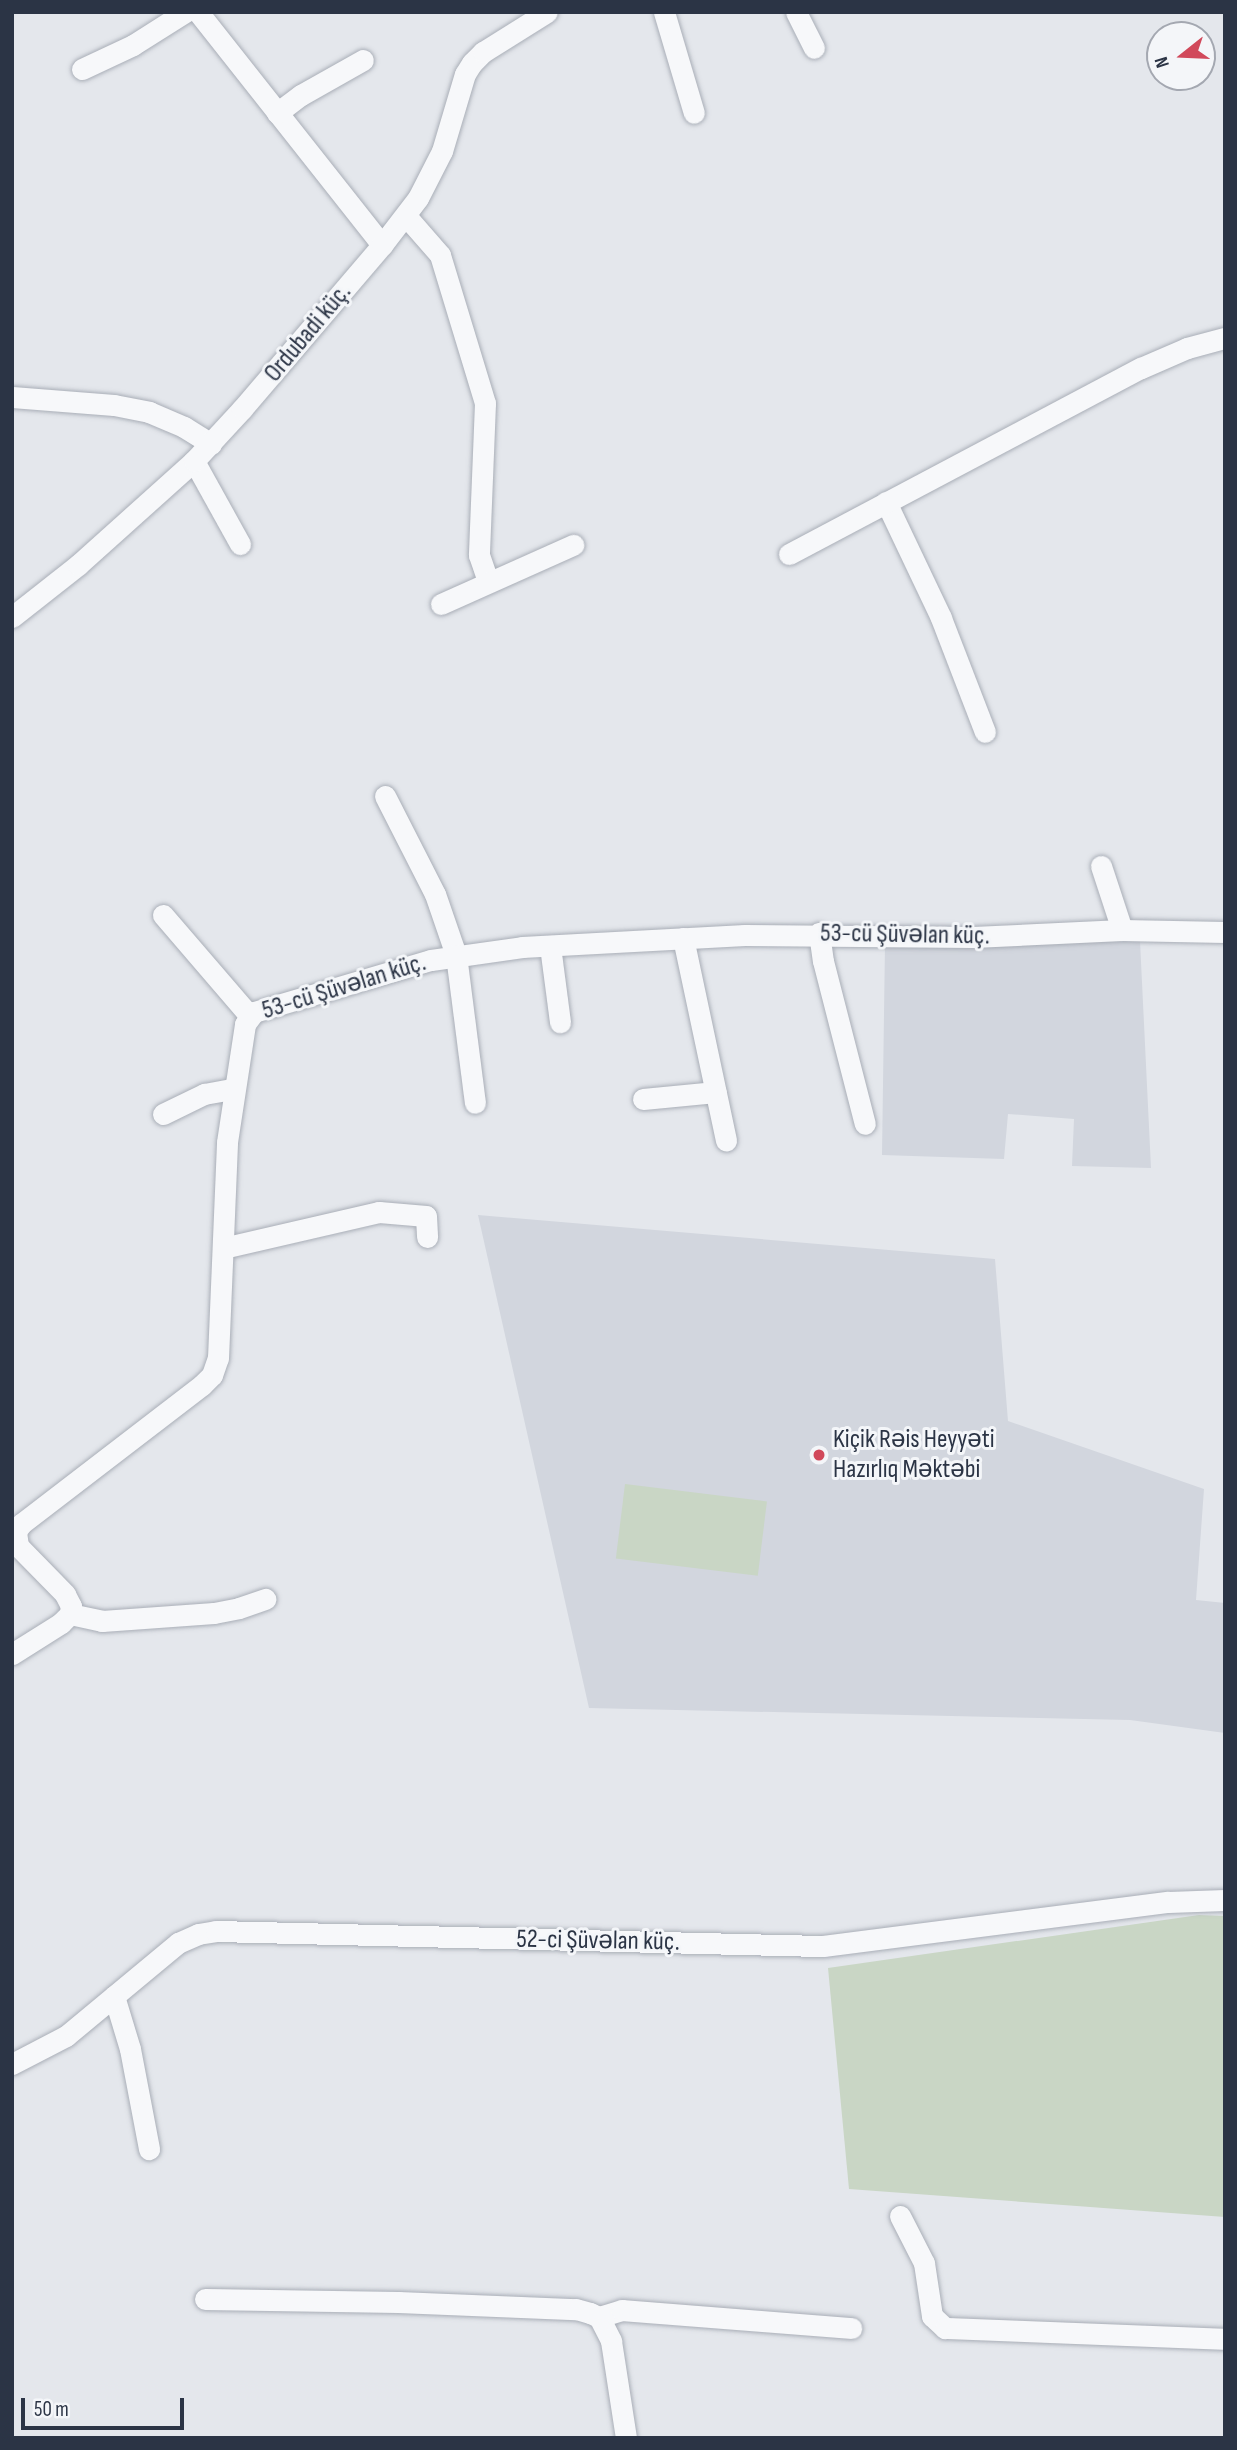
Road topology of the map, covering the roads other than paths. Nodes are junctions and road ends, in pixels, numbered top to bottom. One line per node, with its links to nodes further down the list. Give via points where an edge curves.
1 (185, 12): 8 (street, via 133,45)
2 (198, 12): 9 (street)
3 (547, 12): 11 (street, Ordubadi küç., via 472,63 442,151)
4 (664, 12): 10 (street)
5 (796, 12): 6 (street)
6 (814, 48)
7 (363, 60): 9 (street, via 301,94)
8 (82, 69)
9 (277, 113): 12 (street)
10 (694, 113)
11 (405, 216): 12 (street, Ordubadi küç.); 21 (street, via 440,255 485,403 479,555)
12 (382, 245): 15 (street, Ordubadi küç.)
13 (1225, 338): 17 (street, via 1166,356)
14 (12, 397): 15 (street, via 149,412)
15 (211, 444): 16 (street, Ordubadi küç.)
16 (194, 461): 18 (street); 23 (street, Ordubadi küç.)
17 (886, 502): 20 (street); 24 (street, via 941,618)
18 (240, 544)
19 (573, 545): 21 (street)
20 (789, 554)
21 (488, 581): 22 (street)
22 (441, 604)
23 (12, 617)
24 (985, 732)
25 (385, 796): 33 (street, via 435,894)
26 (1101, 866): 28 (street)
27 (163, 915): 34 (street)
28 (1122, 930): 29 (street, 53-cü Şüvəlan küç.); 30 (street, 53-cü Şüvəlan küç., via 973,937)
29 (1225, 932)
30 (819, 933): 31 (street, 53-cü Şüvəlan küç.); 41 (street, via 822,961)
31 (683, 938): 32 (street, 53-cü Şüvəlan küç.); 37 (street)
32 (550, 946): 33 (street, 53-cü Şüvəlan küç.); 35 (street)
33 (456, 955): 34 (street, 53-cü Şüvəlan küç., via 266,1006); 39 (street)
34 (250, 1016): 36 (street, 53-cü Şüvəlan küç.)
35 (560, 1022)
36 (233, 1089): 40 (street, via 204,1094); 44 (street, 53-cü Şüvəlan küç.)
37 (716, 1092): 38 (street); 42 (street)
38 (643, 1099)
39 (475, 1102)
40 (163, 1114)
41 (865, 1124)
42 (726, 1140)
43 (427, 1237): 44 (street, via 426,1216 379,1212)
44 (223, 1248): 45 (street, 53-cü Şüvəlan küç., via 220,1338 212,1375 21,1524)
45 (14, 1538): 47 (street, 53-cü Şüvəlan küç., via 65,1594)
46 (265, 1599): 47 (street, via 214,1613 102,1621)
47 (70, 1614): 48 (street)
48 (12, 1654)
49 (1225, 1900): 50 (street, 52-ci Şüvəlan küç., via 1168,1902 823,1946 216,1931 178,1943)
50 (114, 1996): 51 (street, 52-ci Şüvəlan küç., via 59,2041); 52 (street, via 130,2049)
51 (12, 2064)
52 (149, 2149)
53 (900, 2216): 57 (street, via 924,2263 932,2316 945,2328)
54 (205, 2299): 55 (street, via 576,2309)
55 (598, 2317): 56 (street, via 622,2310); 58 (street, via 611,2341)
56 (851, 2328)
57 (1225, 2339)
58 (626, 2438)

